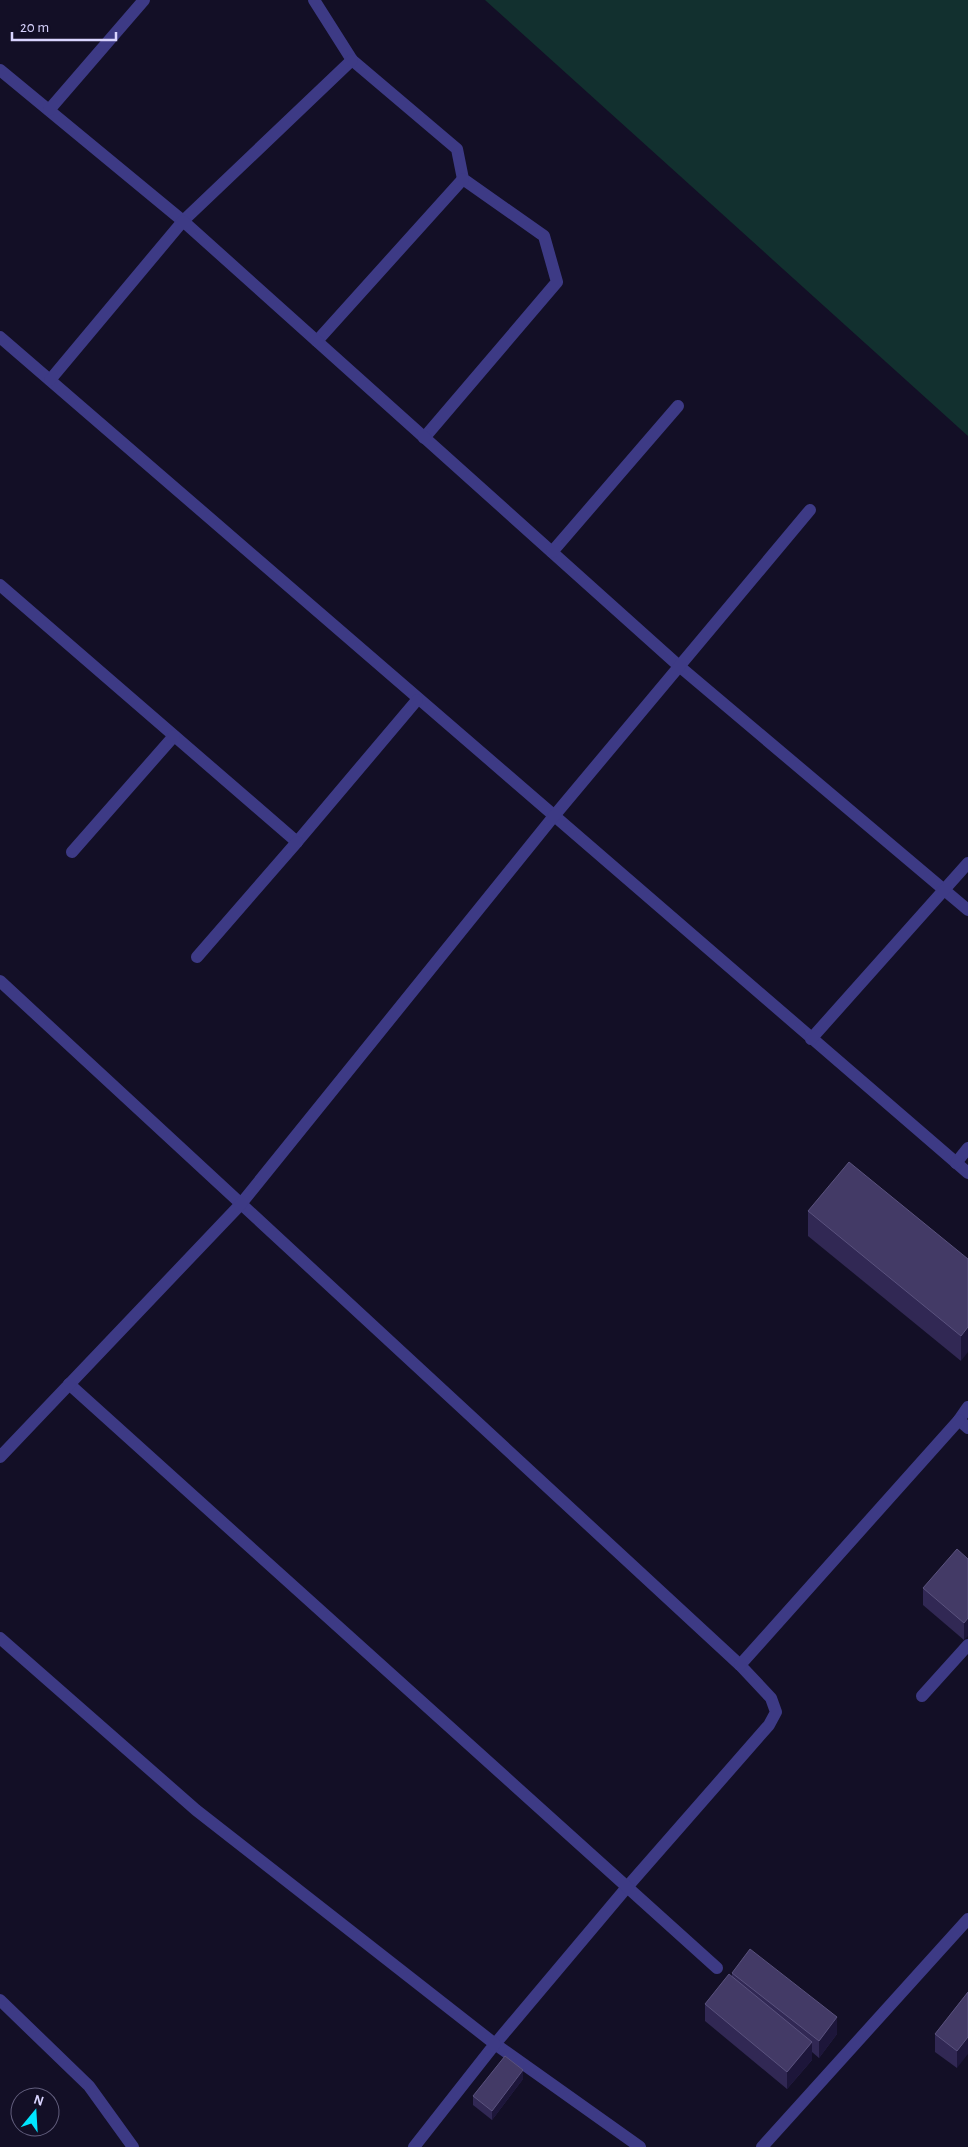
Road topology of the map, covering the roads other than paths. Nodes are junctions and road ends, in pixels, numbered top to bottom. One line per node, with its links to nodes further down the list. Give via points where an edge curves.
1 (144, 0): 5 (street)
2 (314, 0): 3 (street)
3 (352, 60): 6 (street, via 457,149); 7 (street)
4 (0, 70): 5 (street)
5 (49, 110): 7 (street)
6 (463, 179): 9 (street); 12 (street, via 544,236 556,282)
7 (183, 221): 9 (street); 10 (street)
8 (0, 337): 10 (street)
9 (317, 341): 12 (street)
10 (50, 380): 17 (street)
11 (678, 406): 14 (street)
12 (424, 438): 14 (street)
13 (810, 510): 16 (street)
14 (552, 552): 16 (street)
15 (0, 585): 18 (street)
16 (679, 666): 19 (street); 23 (street)
17 (417, 700): 19 (street); 20 (street)
18 (174, 736): 20 (street); 21 (street)
19 (554, 816): 27 (street); 31 (street)
20 (297, 842): 25 (street)
21 (72, 852)
22 (968, 863): 23 (street)
23 (945, 889): 24 (street); 27 (street)
24 (968, 910)
25 (197, 958)
26 (0, 981): 31 (street)
27 (811, 1039): 29 (street)
28 (968, 1148): 29 (street)
29 (956, 1163): 30 (street)
30 (968, 1173)
31 (240, 1204): 32 (street); 38 (street)
32 (69, 1384): 35 (street); 40 (street)
33 (968, 1407): 34 (street)
34 (964, 1424): 38 (street)
35 (0, 1457)
36 (0, 1638): 44 (street, via 196,1810)
37 (968, 1645): 39 (street)
38 (740, 1665): 40 (street, via 772,1698 776,1712 769,1725)
39 (922, 1696)
40 (628, 1886): 42 (street); 44 (street)
41 (968, 1919): 48 (street)
42 (717, 1968)
43 (0, 2000): 45 (street, via 89,2086)
44 (495, 2044): 46 (street); 47 (street)
45 (134, 2147)
46 (414, 2147)
47 (640, 2147)
48 (762, 2147)

